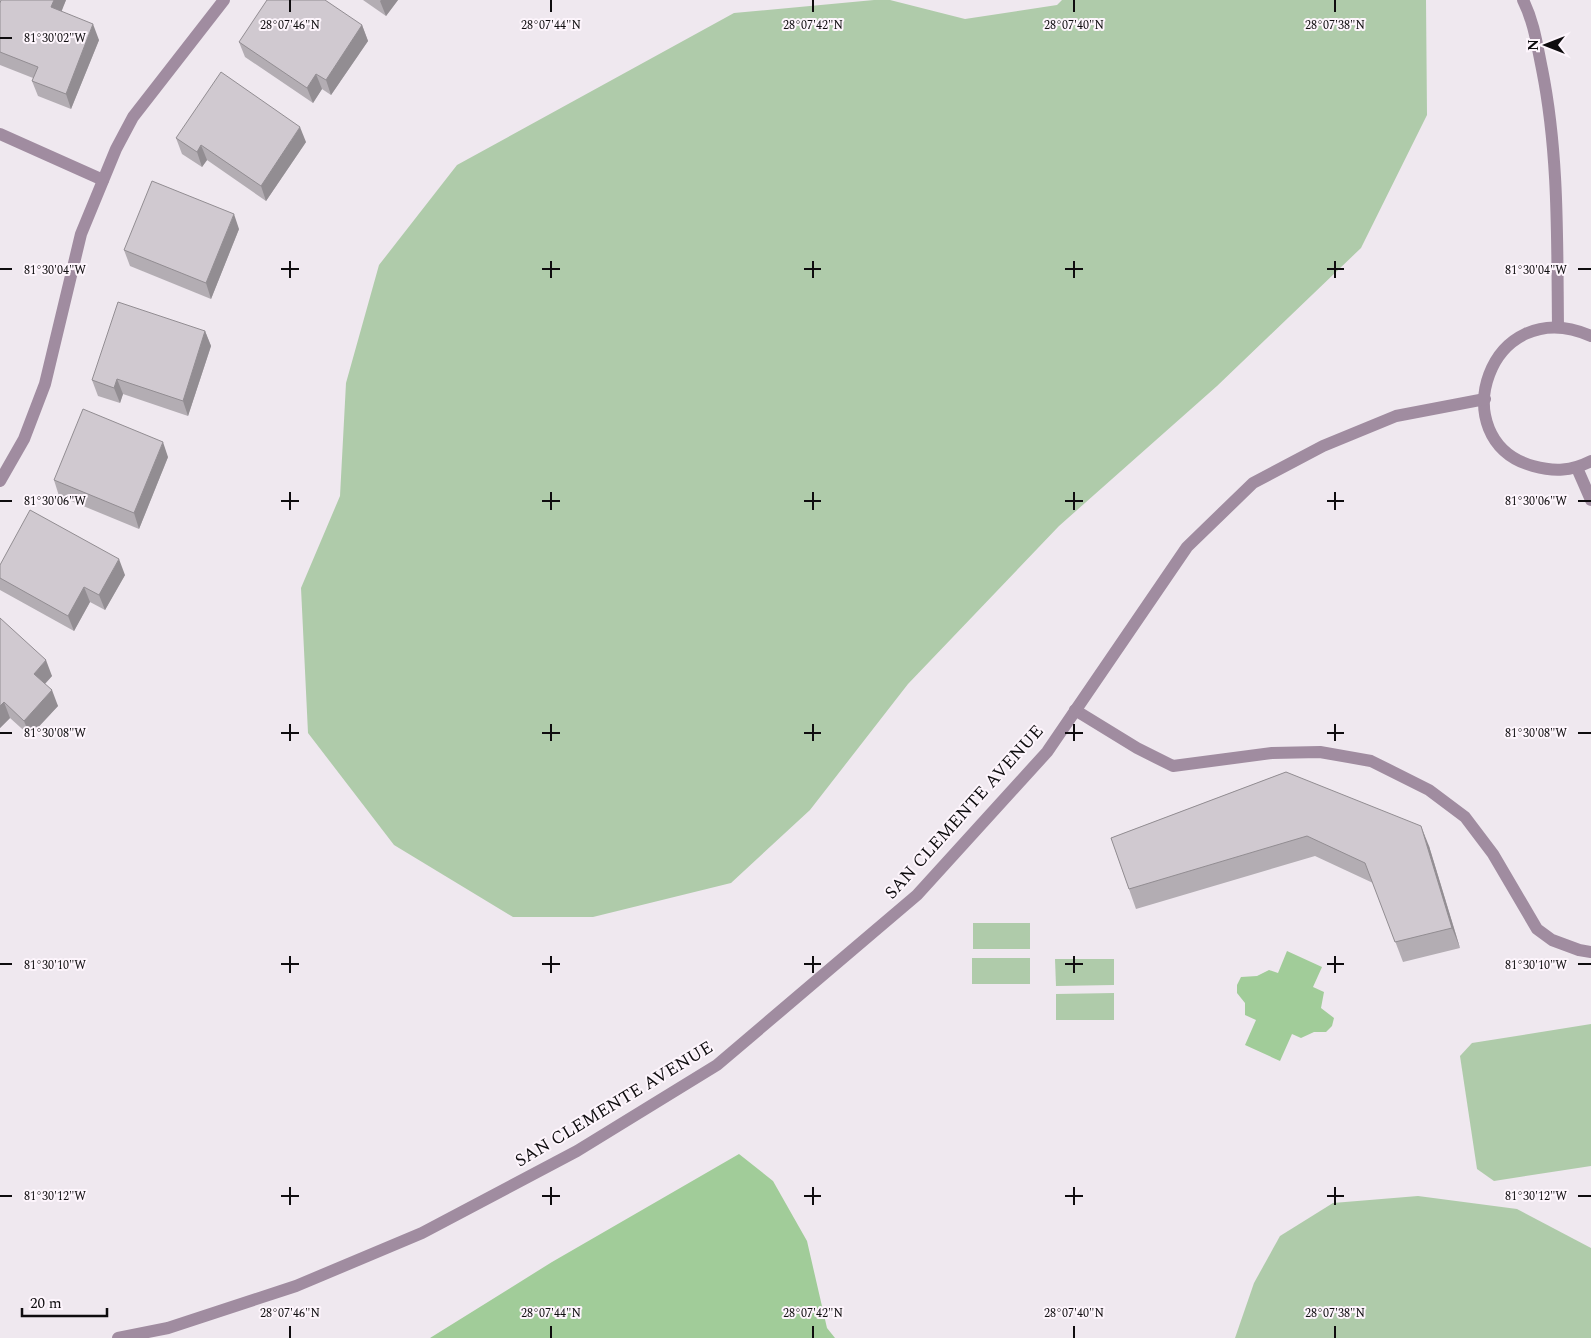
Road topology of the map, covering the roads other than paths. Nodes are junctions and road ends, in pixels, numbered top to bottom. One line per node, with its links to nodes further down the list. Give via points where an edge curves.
1 (224, 0): 4 (street, via 133,117)
2 (1524, 0): 5 (street, via 1532,19 1550,110)
3 (0, 134): 4 (street)
4 (103, 180): 10 (street, via 81,234 45,384 24,438)
5 (1558, 327): 6 (street); 7 (street, via 1533,330 1511,342 1494,361 1485,384)
6 (1591, 336)
7 (1484, 399): 9 (street, via 1488,425 1501,446 1520,462 1552,472); 12 (street, SAN CLEMENTE AVENUE, via 1396,416 1323,446 1253,483 1187,547)
8 (1591, 461): 9 (street)
9 (1577, 468): 11 (street)
10 (0, 481)
11 (1591, 500)
12 (1075, 710): 13 (street, via 1173,766 1272,753 1320,752 1371,761 1430,790 1465,817 1493,854 1537,929 1552,940); 14 (street, SAN CLEMENTE AVENUE, via 1046,752 917,895 717,1065 577,1151 422,1233 296,1286 168,1328)
13 (1591, 952)
14 (118, 1338)

